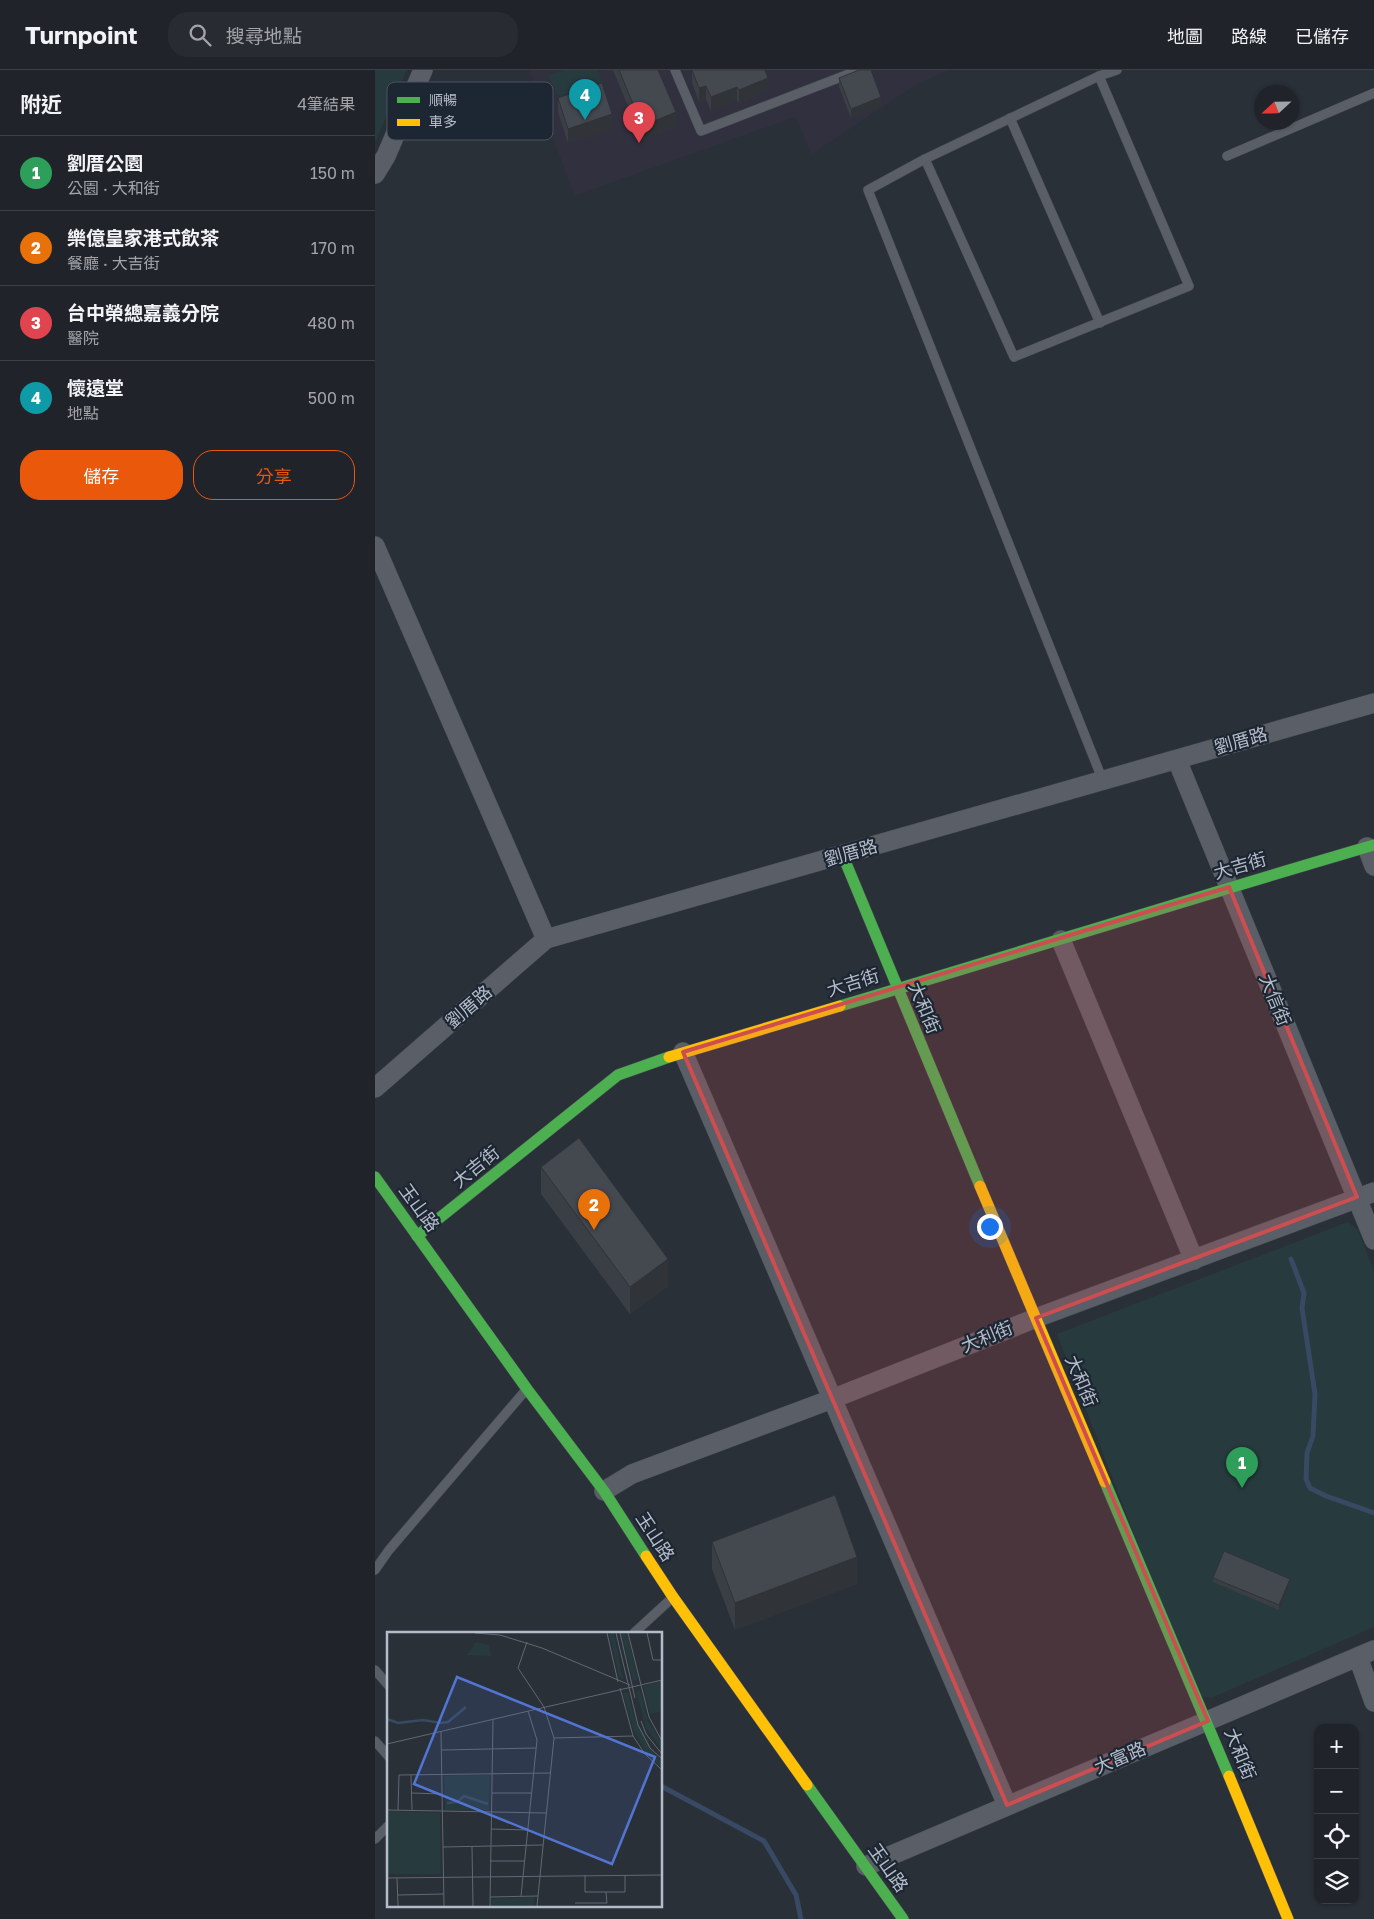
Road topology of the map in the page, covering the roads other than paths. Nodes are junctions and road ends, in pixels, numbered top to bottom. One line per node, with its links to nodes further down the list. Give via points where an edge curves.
1 (423, 70): 6 (street)
2 (675, 70): 3 (lane, via 701,131)
3 (859, 70)
4 (1117, 70): 5 (lane)
5 (1099, 76): 8 (lane); 13 (lane, via 1189,286)
6 (418, 82)
7 (1374, 93): 10 (lane)
8 (1010, 118): 11 (lane); 13 (lane)
9 (393, 140): 12 (street)
10 (1227, 156)
11 (925, 159): 13 (lane, via 1014,357); 17 (lane, via 869,190)
12 (375, 174)
13 (1100, 323)
14 (375, 546): 22 (street)
15 (1374, 703): 16 (street, 劉厝路)
16 (1177, 760): 17 (street, 劉厝路); 21 (street, 大信街)
17 (1103, 781): 19 (street, 劉厝路)
18 (1370, 846): 20 (street); 21 (street, 大吉街)
19 (843, 856): 22 (street, 劉厝路); 24 (street, 大和街)
20 (1374, 866)
21 (1229, 887): 23 (street, 大吉街); 28 (street, 大信街)
22 (547, 939): 26 (street, 劉厝路)
23 (1061, 940): 24 (street, 大吉街); 31 (street)
24 (897, 988): 25 (street, 大吉街); 32 (street, 大和街)
25 (683, 1052): 29 (street, 大吉街, via 618,1075); 34 (street)
26 (375, 1088)
27 (375, 1177): 29 (street, 玉山路)
28 (1365, 1194): 30 (street, 大信街); 31 (street, 大利街)
29 (417, 1236): 33 (street, 玉山路)
30 (1374, 1240)
31 (1194, 1260): 32 (street, 大利街)
32 (1036, 1318): 34 (street, 大利街); 43 (street, 大和街)
33 (527, 1389): 35 (street, 玉山路); 36 (lane)
34 (832, 1398): 35 (street, 大利街, via 633,1474); 46 (street)
35 (604, 1492): 37 (street, 玉山路)
36 (375, 1570)
37 (673, 1597): 38 (lane); 49 (street, 玉山路)
38 (635, 1632)
39 (1366, 1654): 42 (street); 43 (street, 大富路)
40 (375, 1670): 41 (lane)
41 (387, 1684)
42 (1374, 1702)
43 (1207, 1721): 46 (street, 大富路); 51 (street, 大和街)
44 (375, 1741): 45 (lane)
45 (387, 1755)
46 (1007, 1805): 49 (street, 大富路)
47 (387, 1827): 48 (lane)
48 (375, 1839)
49 (866, 1866): 50 (street, 玉山路)
50 (903, 1919)
51 (1288, 1919)

